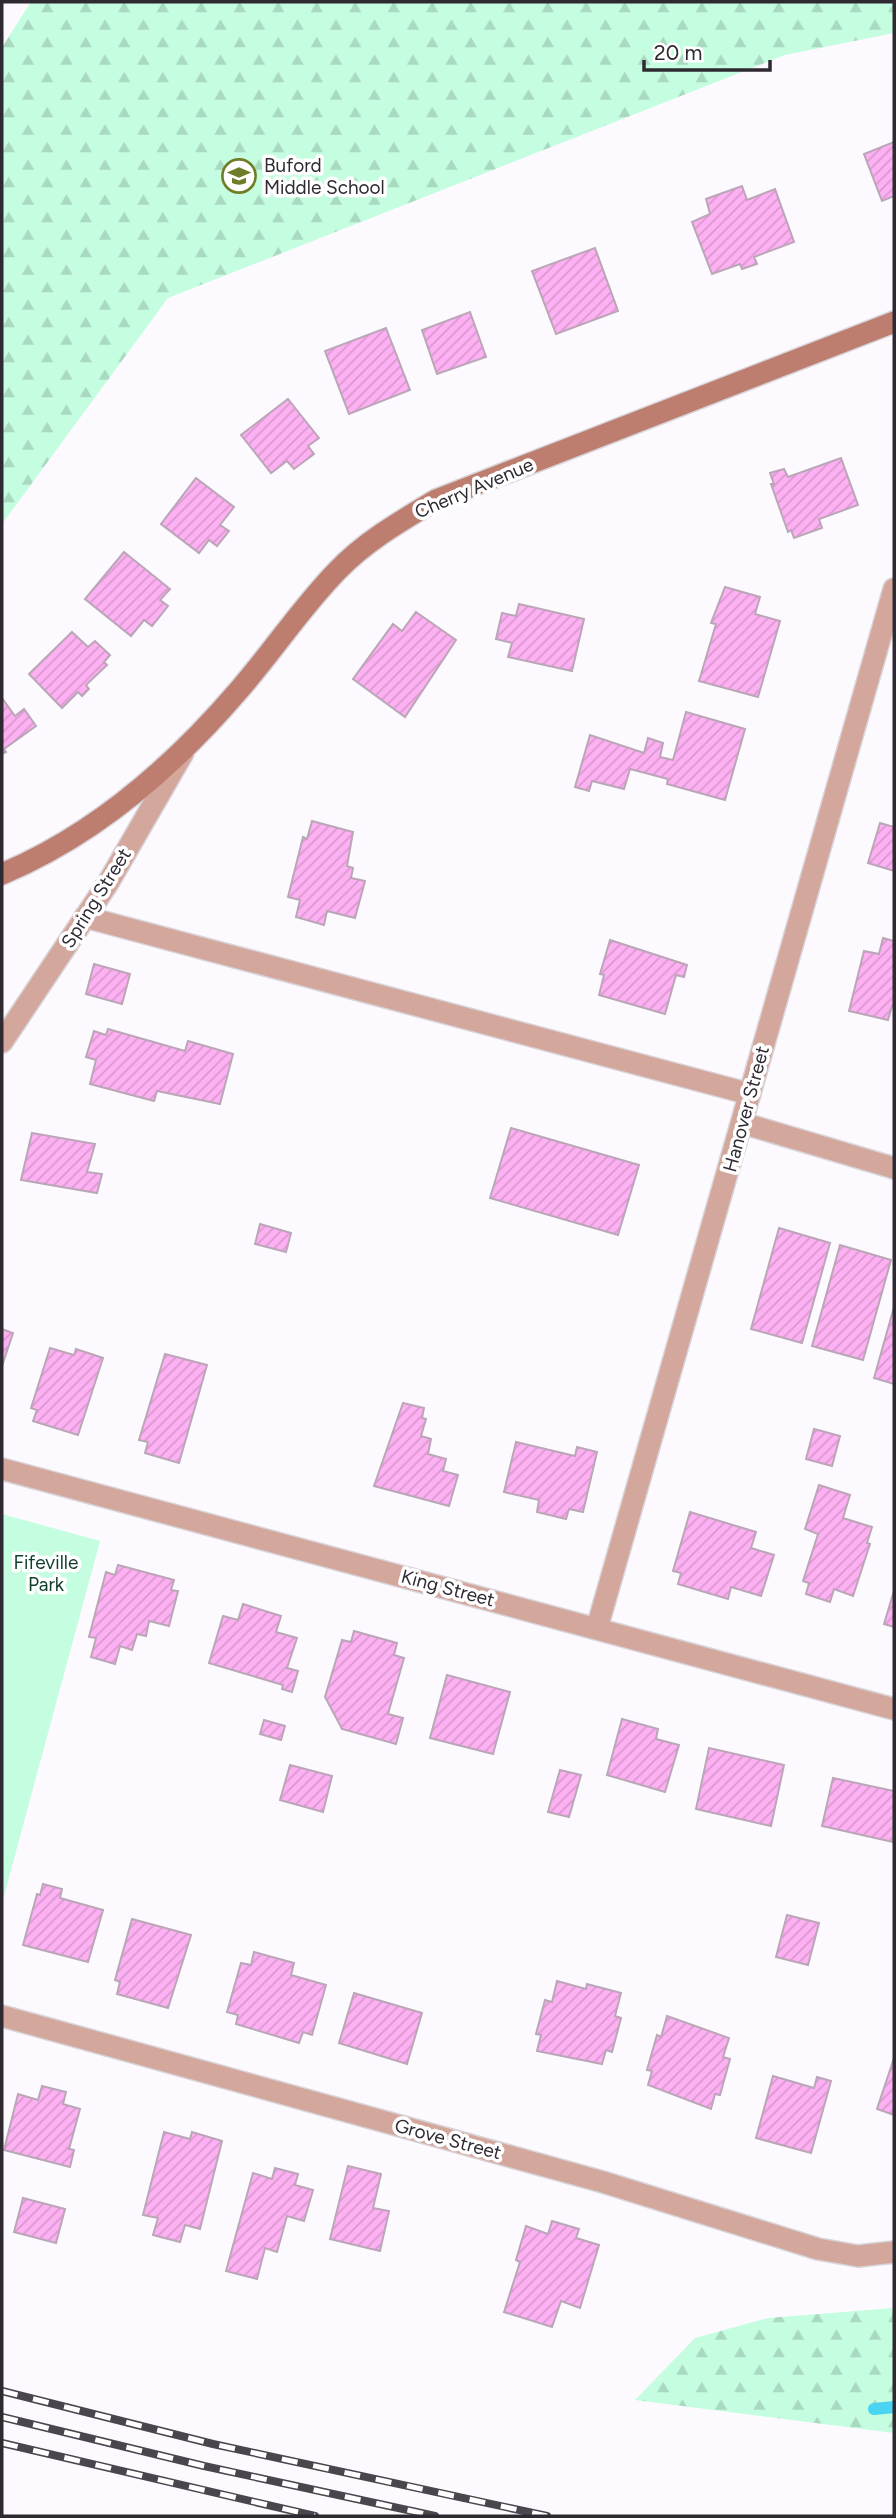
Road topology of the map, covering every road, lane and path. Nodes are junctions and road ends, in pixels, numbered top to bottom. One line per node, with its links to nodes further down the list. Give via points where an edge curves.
1 (894, 322): 3 (street, Cherry Avenue, via 436,500 384,531 339,570)
2 (893, 599): 7 (street, Hanover Street)
3 (184, 750): 4 (street, Cherry Avenue, via 80,833); 5 (street, Spring Street)
4 (2, 874)
5 (85, 917): 6 (street, Spring Street); 7 (street)
6 (2, 1042)
7 (750, 1094): 8 (street, Hanover Street)
8 (742, 1123): 9 (street); 11 (street, Hanover Street)
9 (894, 1168)
10 (2, 1469): 11 (street, King Street)
11 (597, 1628): 12 (street, King Street)
12 (894, 1709)
13 (2, 2016): 14 (street, Grove Street, via 604,2182 818,2249 858,2256)
14 (894, 2252)

